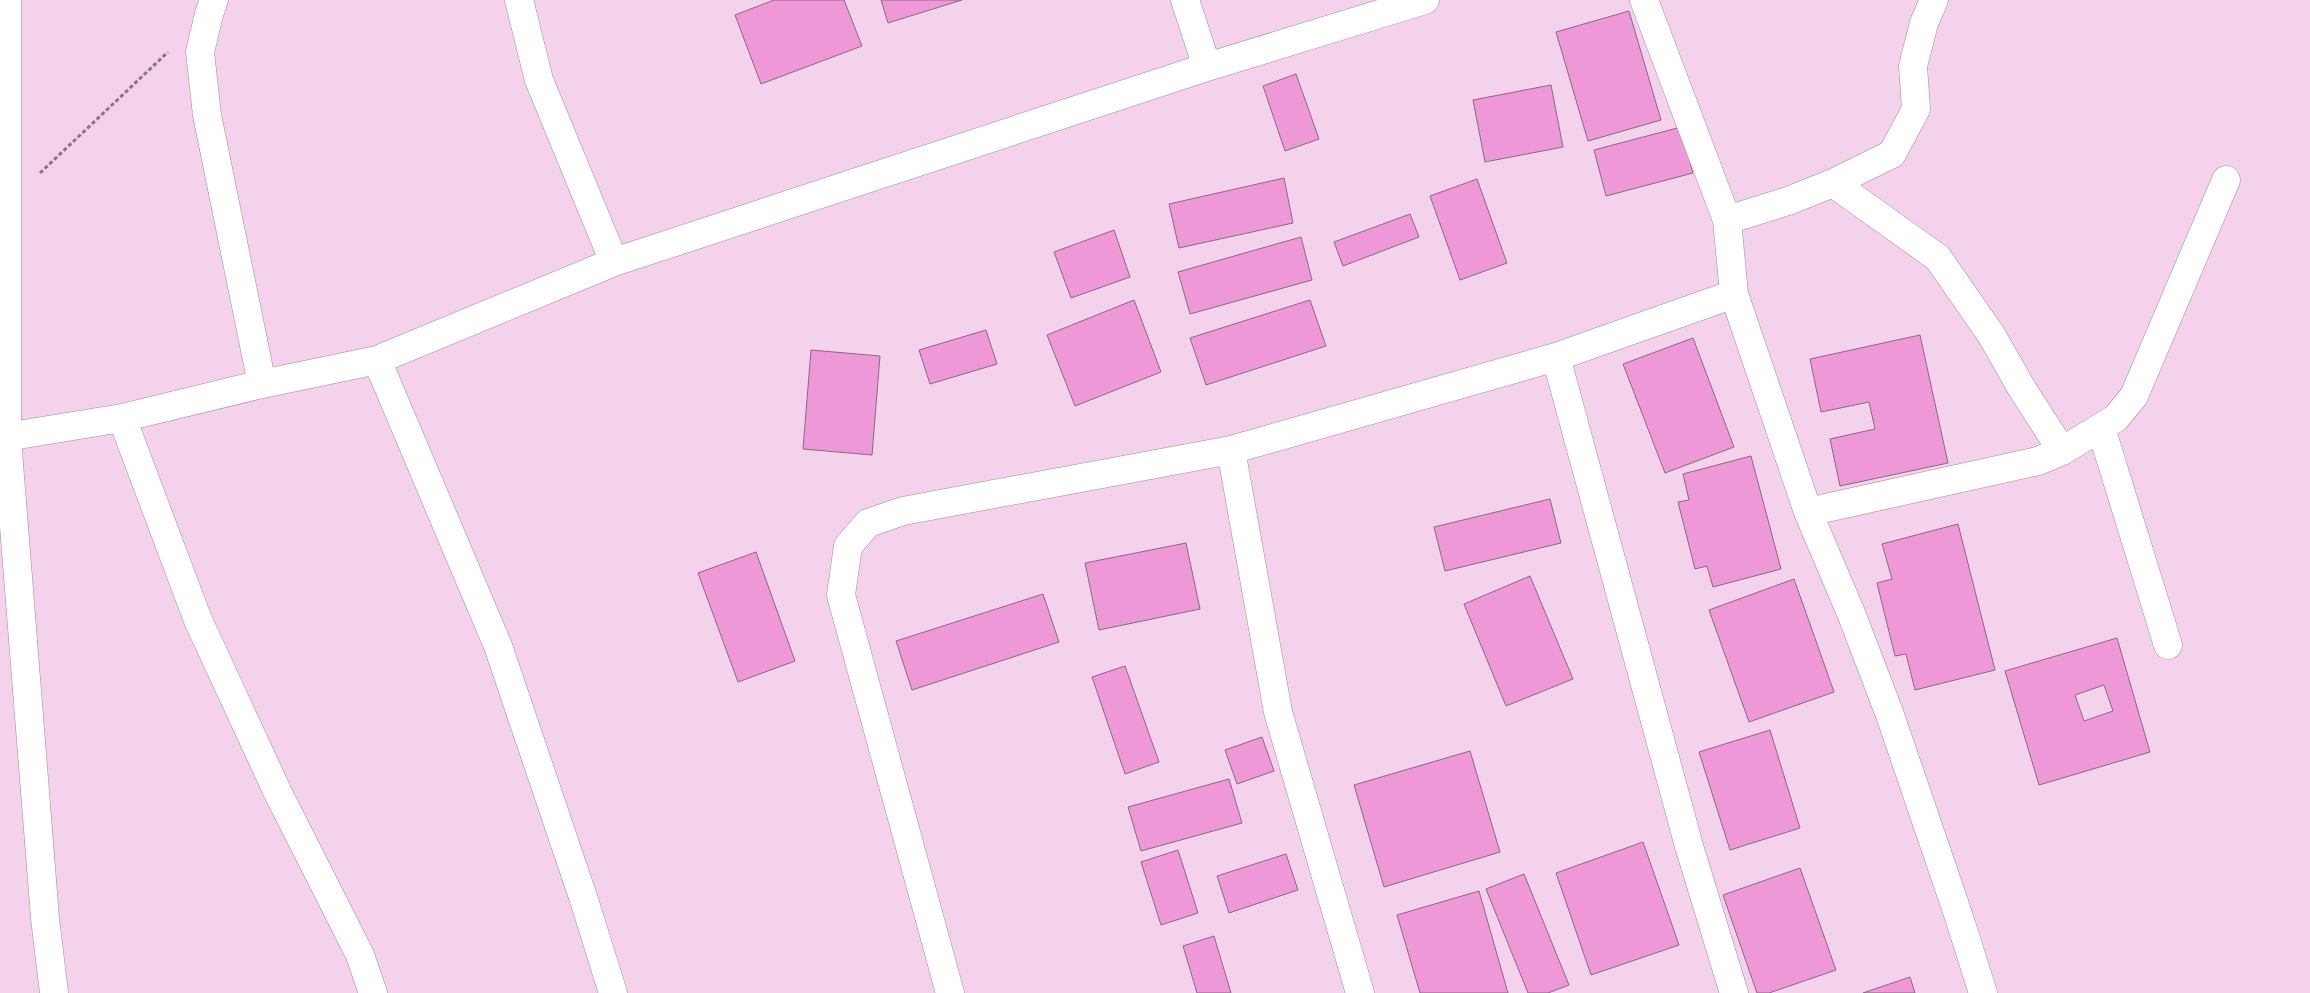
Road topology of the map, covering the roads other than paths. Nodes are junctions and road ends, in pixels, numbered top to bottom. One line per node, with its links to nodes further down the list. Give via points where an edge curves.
1 (7, 0): 9 (street)
2 (214, 0): 17 (street, via 200,52 207,115)
3 (519, 0): 13 (street, via 539,80)
4 (1185, 0): 8 (street)
5 (1425, 0): 8 (street)
6 (1644, 0): 12 (street)
7 (1934, 0): 11 (street, via 1924,23 1913,66 1916,109 1892,154)
8 (1207, 67): 13 (street)
9 (4, 86): 20 (street)
10 (2226, 180): 19 (street, via 2134,396 2116,418)
11 (1833, 183): 12 (street); 22 (street, via 1938,258 1992,336)
12 (1727, 220): 14 (street)
13 (614, 262): 16 (street)
14 (1734, 294): 15 (street); 23 (street)
15 (1556, 358): 21 (street); 30 (street, via 1689,846)
16 (378, 360): 17 (street); 27 (street, via 498,646)
17 (262, 384): 18 (street)
18 (122, 418): 20 (street); 26 (street, via 198,620 278,793 360,955)
19 (2101, 428): 22 (street); 24 (street)
20 (4, 438): 25 (street)
21 (1231, 450): 28 (street, via 903,510 868,522 848,546 841,595); 29 (street, via 1278,712)
22 (2062, 451): 23 (street, via 2038,461)
23 (1808, 512): 31 (street, via 1852,613 1890,715)
24 (2168, 646)
25 (54, 993)
26 (373, 993)
27 (613, 993)
28 (950, 993)
29 (1360, 993)
30 (1734, 993)
31 (1983, 993)

